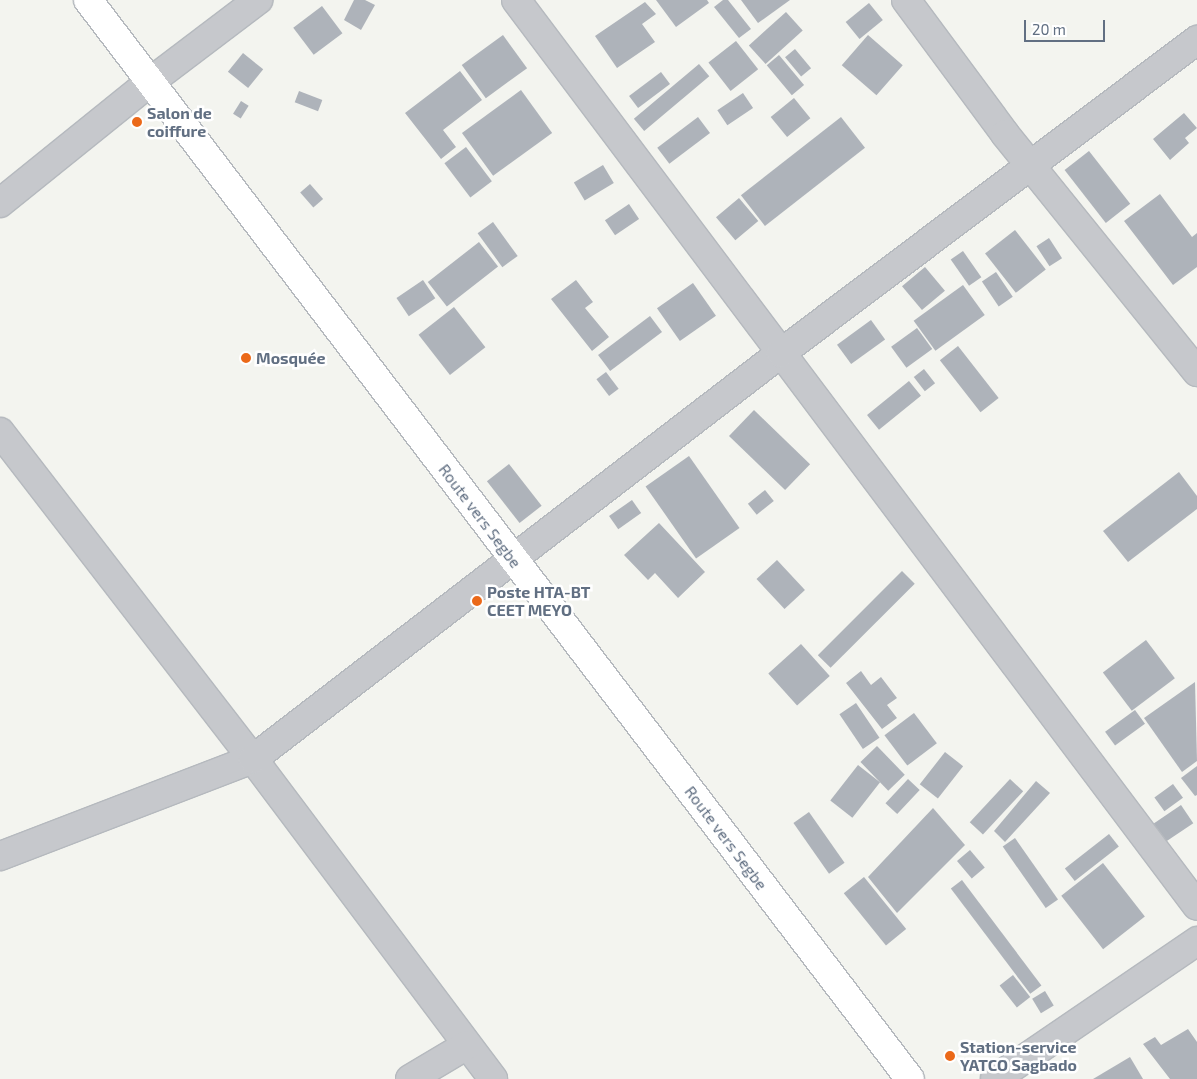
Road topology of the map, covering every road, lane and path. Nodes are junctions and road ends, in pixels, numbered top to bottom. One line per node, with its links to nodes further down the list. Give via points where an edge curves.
1 (88, 0): 6 (main road, Route vers Segbe)
2 (258, 0): 6 (street)
3 (516, 0): 9 (street)
4 (906, 0): 7 (street)
5 (1197, 40): 7 (street)
6 (150, 82): 8 (street); 12 (main road, Route vers Segbe)
7 (1030, 166): 9 (street); 10 (street)
8 (0, 203)
9 (781, 353): 12 (street); 15 (street)
10 (1197, 372)
11 (0, 432): 13 (street)
12 (513, 560): 13 (street); 20 (main road, Route vers Segbe)
13 (253, 759): 14 (street); 17 (street)
14 (0, 856)
15 (1197, 906)
16 (1197, 940): 21 (street)
17 (467, 1046): 18 (street); 19 (street)
18 (410, 1079)
19 (493, 1079)
20 (910, 1079)
21 (995, 1079)

